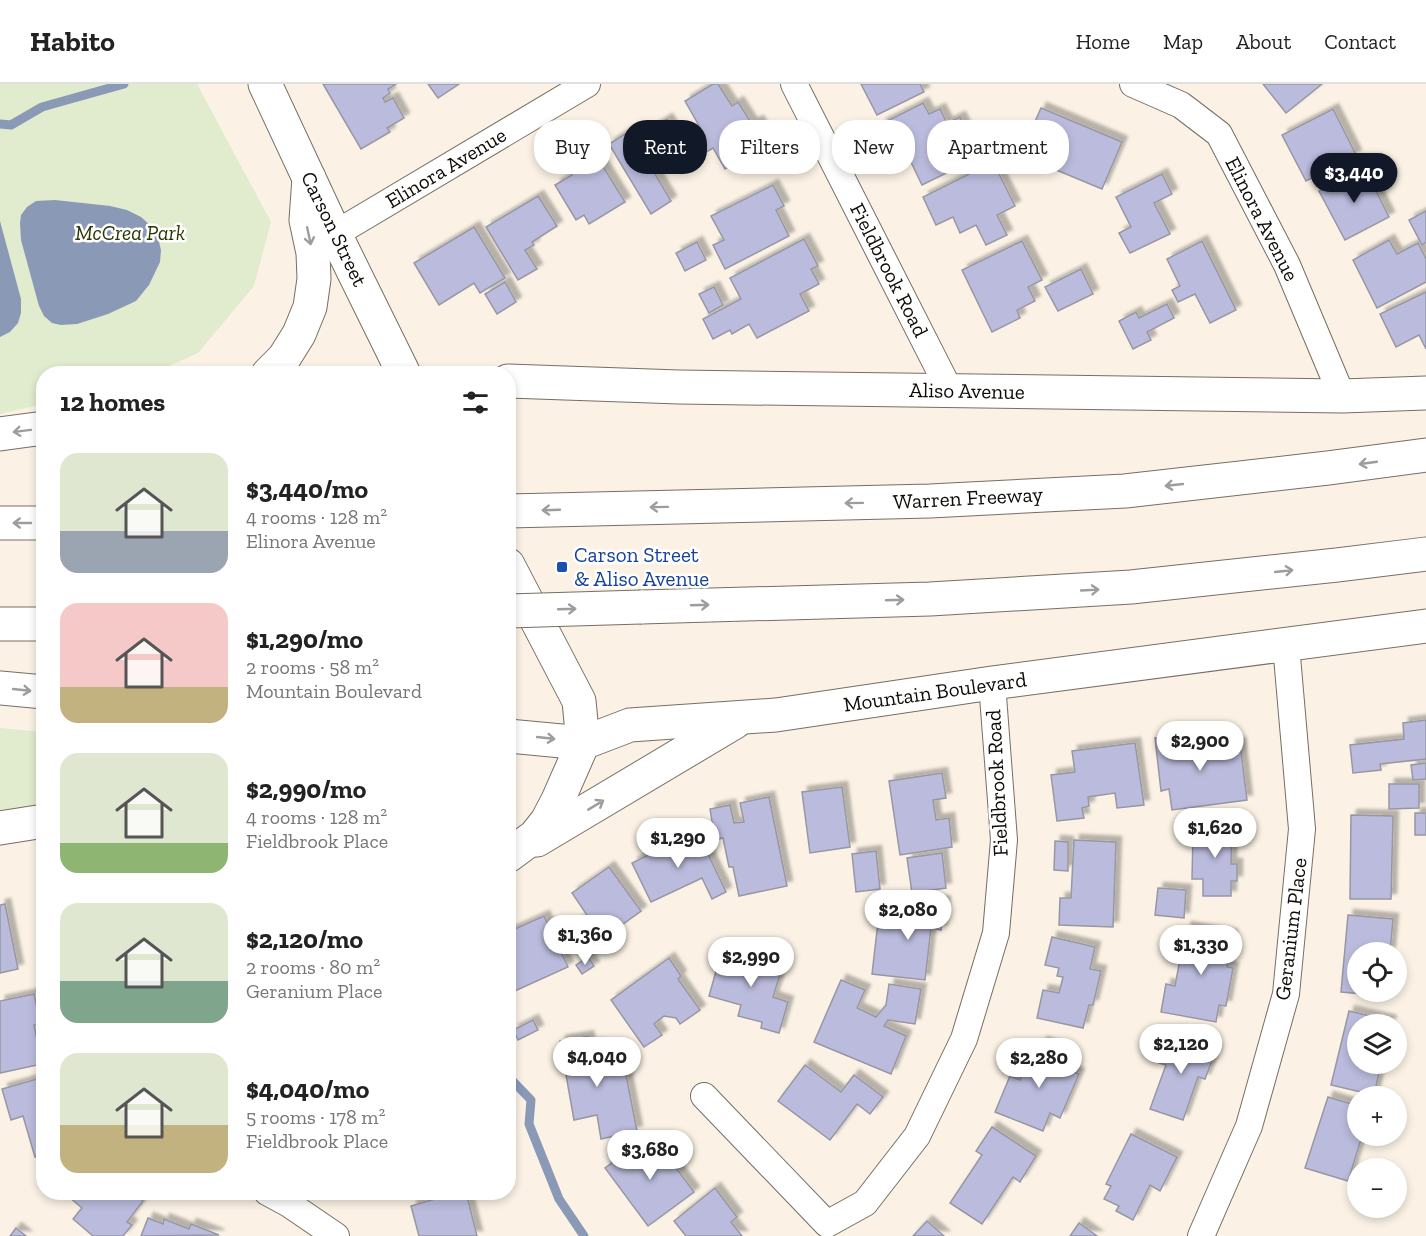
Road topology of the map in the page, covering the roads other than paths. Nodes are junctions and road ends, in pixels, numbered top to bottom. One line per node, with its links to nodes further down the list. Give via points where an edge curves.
1 (265, 84): 5 (main road, Carson Street)
2 (588, 84): 6 (street, Elinora Avenue)
3 (794, 84): 10 (street, Fieldbrook Road)
4 (1133, 84): 12 (street, Elinora Avenue, via 1181,105 1219,134 1287,265)
5 (309, 178): 6 (main road, Carson Street); 7 (main road, one-way to 7, via 306,220 314,279 299,334)
6 (335, 234): 8 (main road, Carson Street)
7 (276, 366)
8 (400, 366)
9 (516, 381): 10 (main road, Aliso Avenue)
10 (950, 391): 12 (main road, Aliso Avenue)
11 (1426, 393): 12 (main road, Aliso Avenue)
12 (1342, 396)
13 (36, 430): 14 (main road, one-way to 14)
14 (0, 434)
15 (1426, 455): 16 (main road, Warren Freeway, one-way to 16, via 1125,491 930,501)
16 (516, 512)
17 (0, 523): 18 (main road, one-way to 17)
18 (36, 523)
19 (1426, 554): 21 (main road, one-way to 19, bridge, via 930,599 1131,587)
20 (516, 580): 31 (main road, via 579,701)
21 (516, 611)
22 (0, 624): 23 (main road)
23 (36, 624)
24 (1426, 626): 25 (main road, Mountain Boulevard)
25 (1286, 645): 26 (main road, Mountain Boulevard); 39 (street, Geranium Place, via 1302,829 1286,994 1249,1126)
26 (992, 683): 29 (main road, Mountain Boulevard); 36 (street, Fieldbrook Road, via 1004,840 996,933 964,1039 917,1136 865,1203 827,1224)
27 (0, 688): 28 (main road, one-way to 28)
28 (36, 691)
29 (741, 718): 31 (main road, Mountain Boulevard, via 630,725); 35 (main road, one-way to 29)
30 (516, 737): 31 (main road, one-way to 31)
31 (583, 742): 34 (main road, via 547,821)
32 (36, 822): 33 (main road)
33 (0, 828)
34 (516, 851)
35 (516, 852)
36 (704, 1096)
37 (282, 1200): 38 (street)
38 (336, 1236)
39 (1201, 1236)

